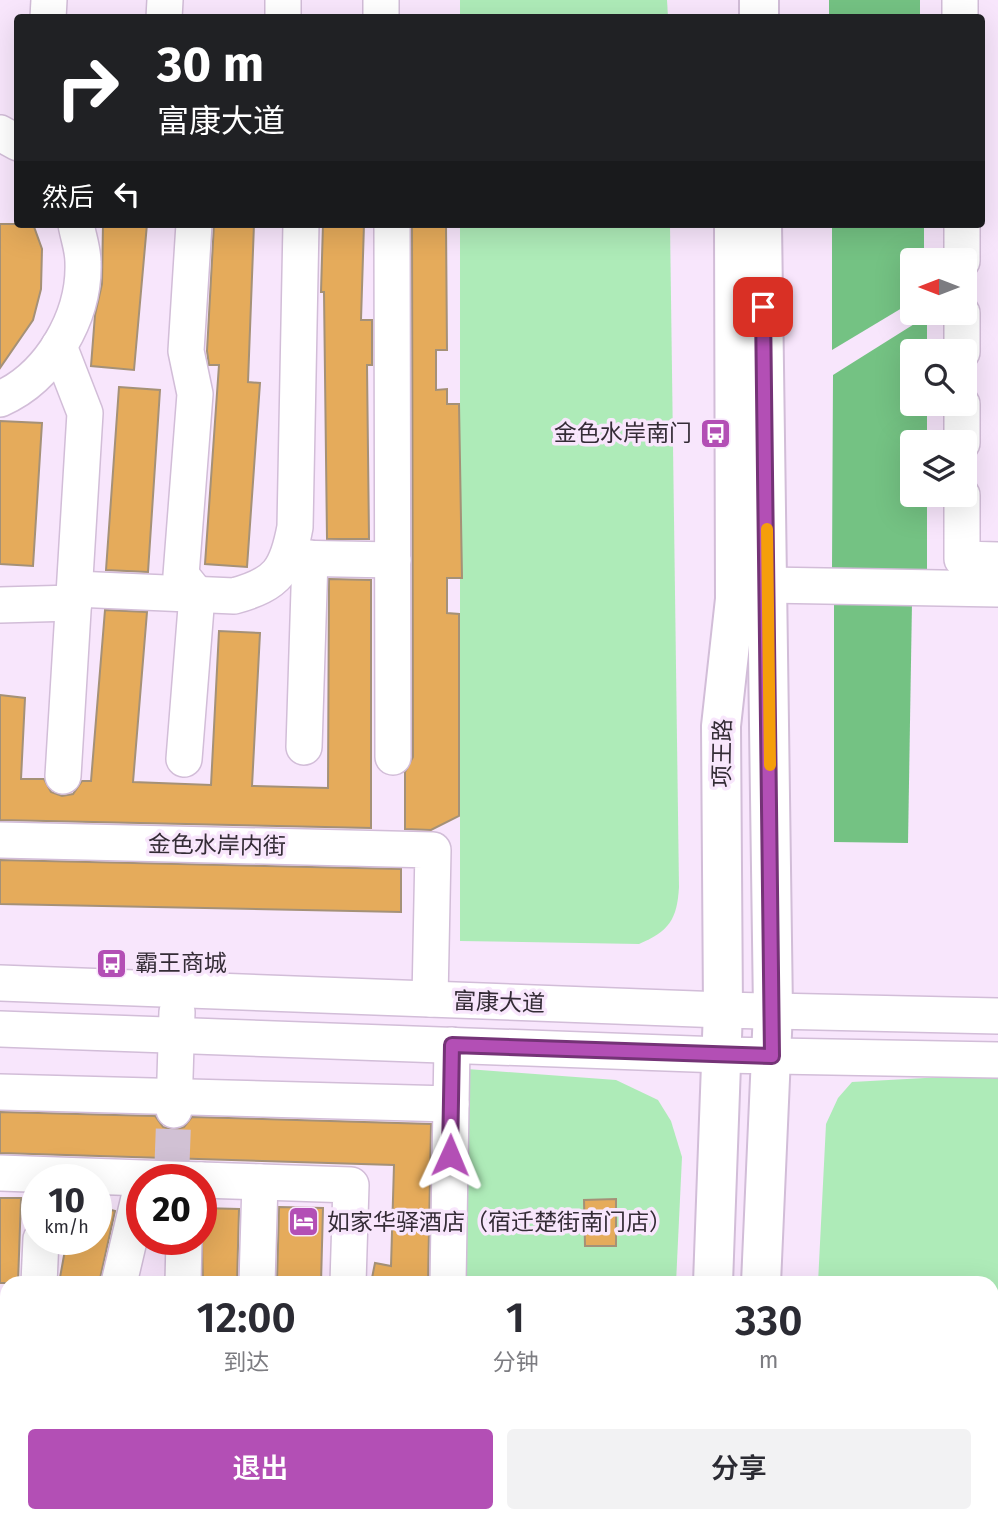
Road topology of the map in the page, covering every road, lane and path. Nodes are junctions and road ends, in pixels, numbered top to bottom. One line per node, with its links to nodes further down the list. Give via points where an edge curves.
1 (77, 228): 9 (street, via 83,262 76,312)
2 (194, 228): 18 (street, via 186,351 195,394 181,575)
3 (301, 228): 12 (street, via 295,527)
4 (392, 228): 13 (street)
5 (734, 228): 29 (main road, 项王路, via 735,599 721,726)
6 (762, 228): 16 (main road, 项王路)
7 (962, 228): 8 (street)
8 (962, 248)
9 (58, 346): 10 (street, via 53,357 16,392); 19 (street, via 85,413)
10 (0, 399)
11 (962, 507): 15 (street)
12 (299, 558): 13 (street); 18 (street, via 257,589 234,596); 21 (street)
13 (393, 560): 22 (street)
14 (998, 560): 15 (street)
15 (962, 574): 16 (street); 17 (street)
16 (767, 585): 30 (main road, 项王路)
17 (998, 589)
18 (197, 595): 19 (street); 23 (street)
19 (74, 596): 20 (street); 24 (street)
20 (0, 605)
21 (304, 747)
22 (393, 757)
23 (184, 759)
24 (63, 776)
25 (0, 840): 28 (street, 金色水岸内街, via 433,850)
26 (0, 983): 27 (street, 富康大道)
27 (178, 990): 28 (street, 富康大道); 33 (street)
28 (430, 999): 29 (street, 富康大道)
29 (723, 1010): 30 (street, 富康大道); 35 (main road, 项王路)
30 (773, 1011): 31 (street, 富康大道); 36 (main road, 项王路)
31 (998, 1016)
32 (0, 1029): 33 (street, 富康大道)
33 (176, 1035): 34 (street, 富康大道); 39 (street)
34 (452, 1045): 35 (street, 富康大道); 40 (street)
35 (721, 1055): 36 (street, 富康大道); 54 (main road, 项王路)
36 (772, 1056): 37 (street, 富康大道); 55 (main road, 项王路)
37 (998, 1060)
38 (0, 1092): 39 (street)
39 (174, 1104): 40 (street)
40 (451, 1104): 53 (street)
41 (0, 1173): 42 (street)
42 (21, 1175)
43 (217, 1180): 44 (street)
44 (260, 1182): 51 (street); 52 (street, via 351,1185)
45 (40, 1255): 48 (street)
46 (133, 1255): 49 (street)
47 (184, 1255): 50 (street)
48 (39, 1276)
49 (123, 1276)
50 (183, 1276)
51 (257, 1276)
52 (348, 1276)
53 (448, 1276)
54 (713, 1276)
55 (761, 1276)

